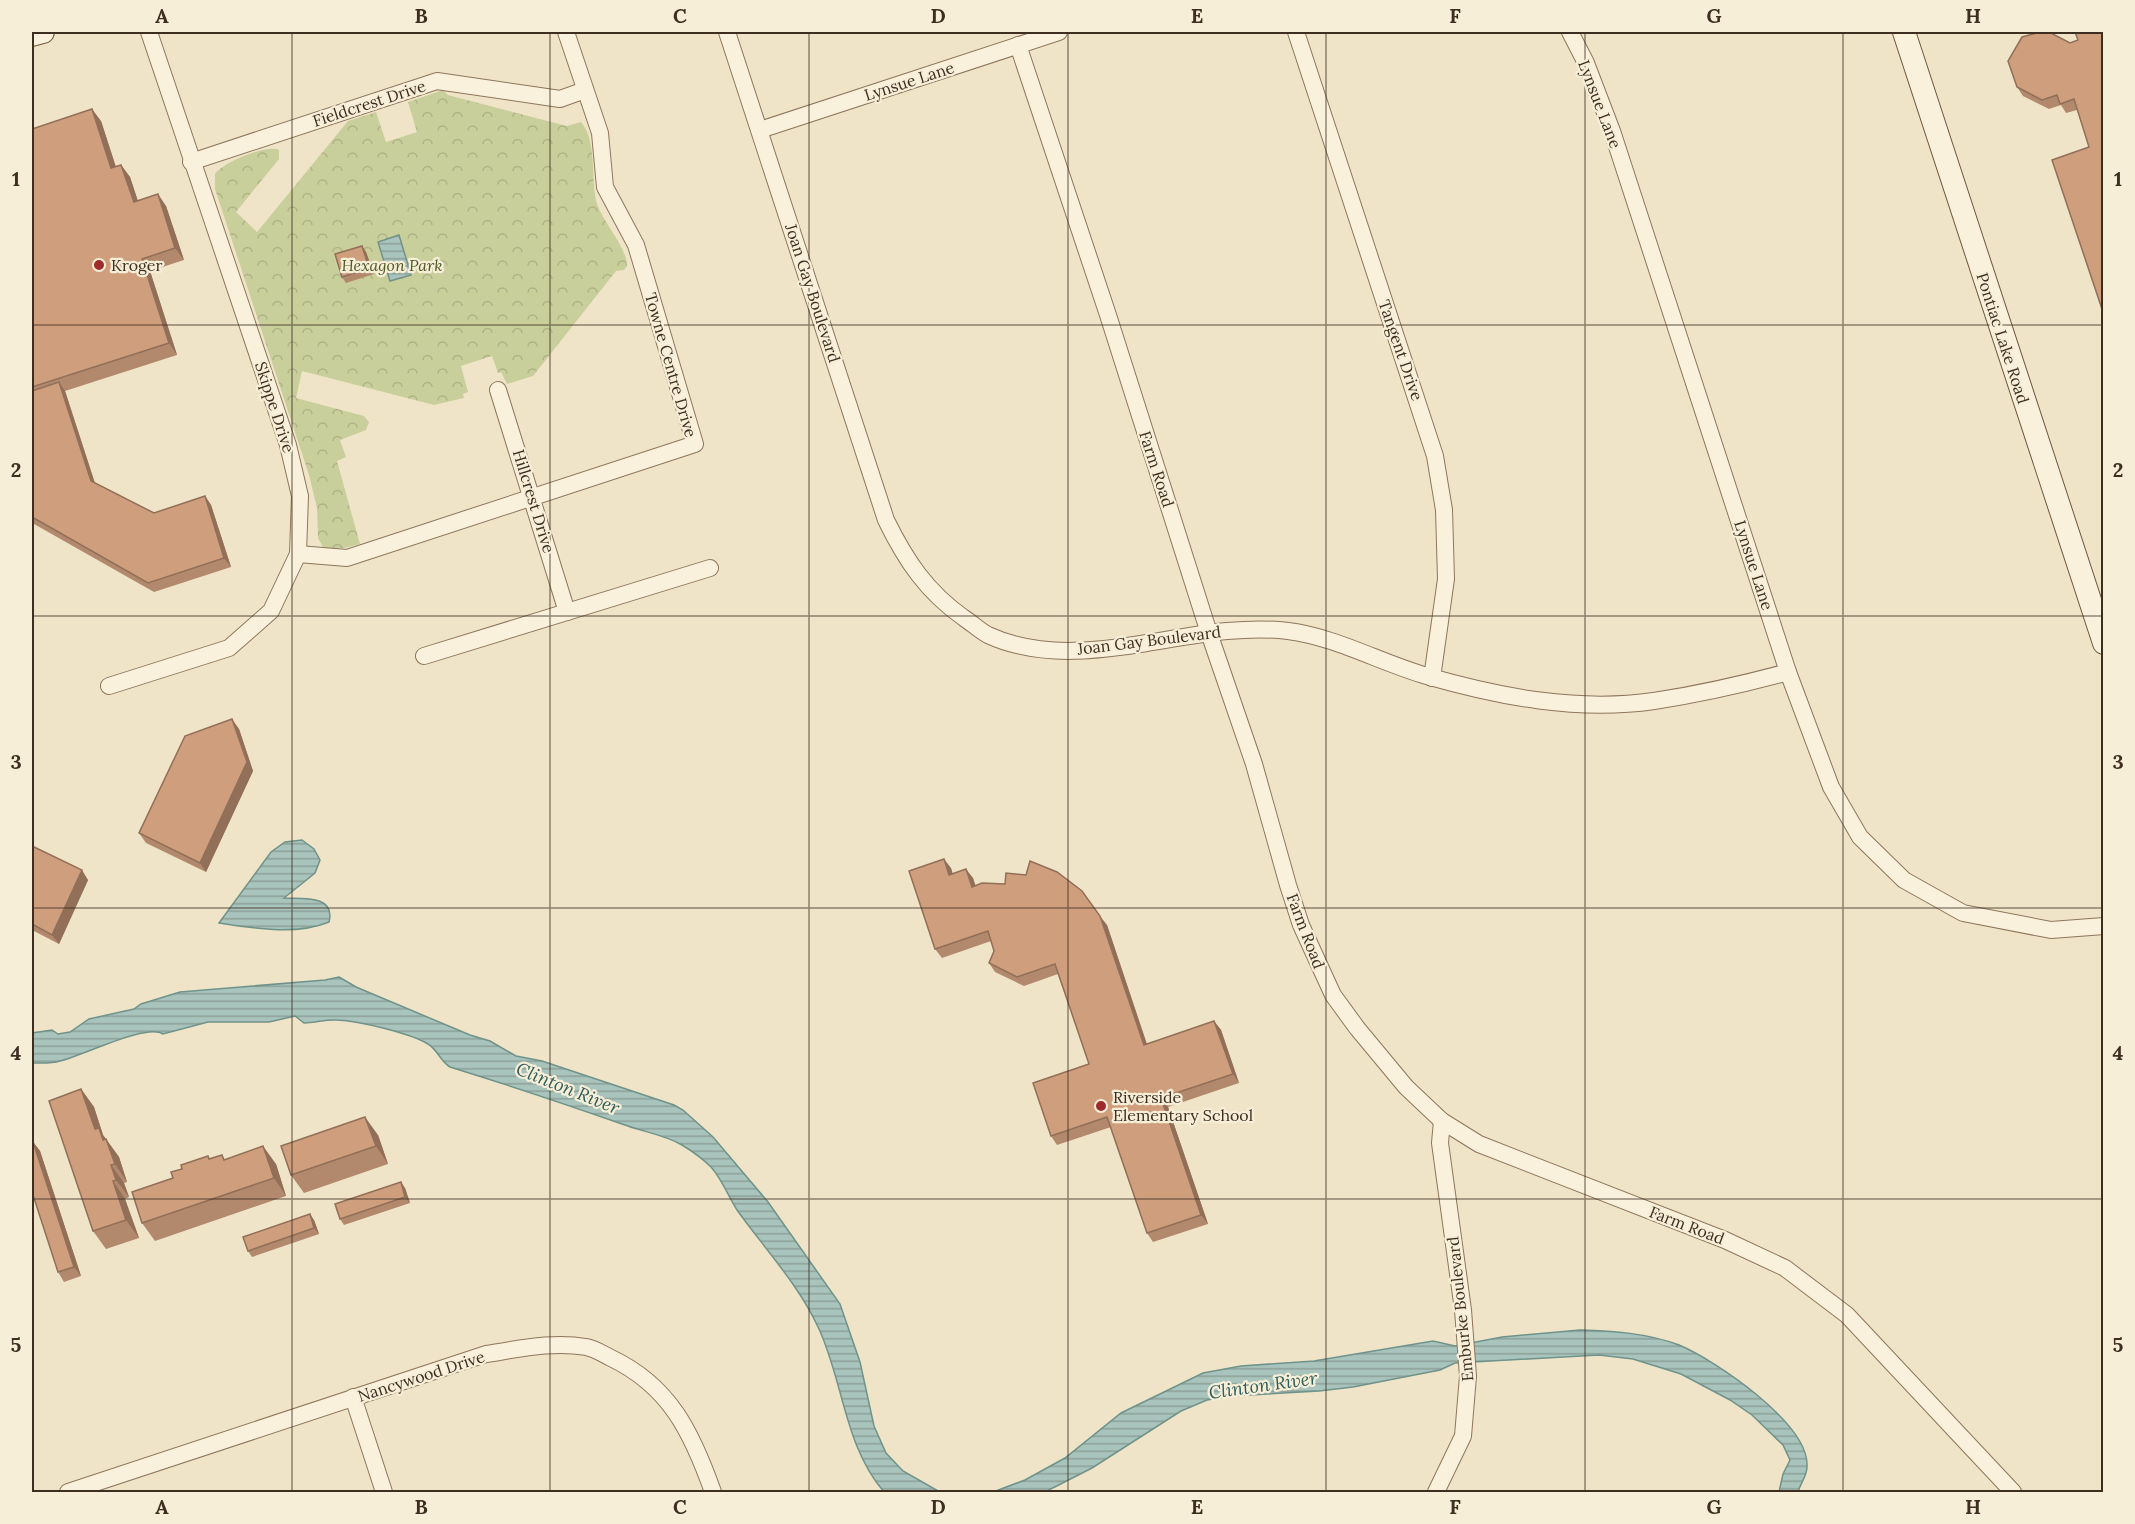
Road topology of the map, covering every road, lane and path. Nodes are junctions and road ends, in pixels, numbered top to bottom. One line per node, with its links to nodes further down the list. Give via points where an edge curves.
1 (43, 32): 9 (street)
2 (149, 32): 13 (street, Skippe Drive)
3 (566, 32): 11 (street, Towne Centre Drive)
4 (727, 32): 12 (street, Joan Gay Boulevard)
5 (1059, 32): 10 (street, Lynsue Lane)
6 (1296, 32): 23 (street, Tangent Drive, via 1435,456 1444,510 1446,579)
7 (1572, 32): 22 (street, Lynsue Lane, via 1612,131)
8 (1904, 32): 20 (street, Pontiac Lake Road)
9 (32, 35)
10 (1018, 45): 12 (street, Lynsue Lane); 19 (street, Farm Road)
11 (585, 90): 13 (street, Fieldcrest Drive, via 560,99 436,81); 15 (street, Towne Centre Drive, via 600,133 605,187 636,245 695,444)
12 (760, 130): 19 (street, Joan Gay Boulevard, via 886,520 922,581 950,608 988,634 1027,646 1084,651)
13 (191, 162): 16 (street, Skippe Drive, via 288,445 300,496)
14 (498, 390): 15 (street, Hillcrest Drive)
15 (533, 497): 16 (street, Towne Centre Drive, via 347,558); 18 (street, Hillcrest Drive)
16 (298, 554): 24 (street, Skippe Drive, via 271,611 228,648)
17 (710, 568): 18 (street)
18 (567, 612): 21 (street)
19 (1209, 633): 23 (street, Joan Gay Boulevard, via 1239,628 1290,631); 26 (street, Farm Road, via 1254,764 1291,895 1321,971 1357,1028 1406,1087)
20 (2103, 643)
21 (424, 656)
22 (1788, 672): 23 (street, Joan Gay Boulevard, via 1652,701 1601,704 1532,700); 25 (street, Lynsue Lane, via 1831,787 1860,837 1904,880 1963,914 2051,930)
23 (1432, 678)
24 (109, 686)
25 (2103, 926)
26 (1442, 1121): 31 (street, Emburke Boulevard, via 1440,1143 1468,1376 1463,1436); 32 (street, Farm Road, via 1479,1144 1725,1240 1785,1268 1847,1315)
27 (353, 1398): 28 (street, Nancywood Drive); 29 (street); 30 (street, Nancywood Drive, via 486,1354 540,1345 588,1347 633,1368 664,1395 686,1429)
28 (68, 1492)
29 (384, 1492)
30 (713, 1492)
31 (1436, 1492)
32 (2013, 1492)

